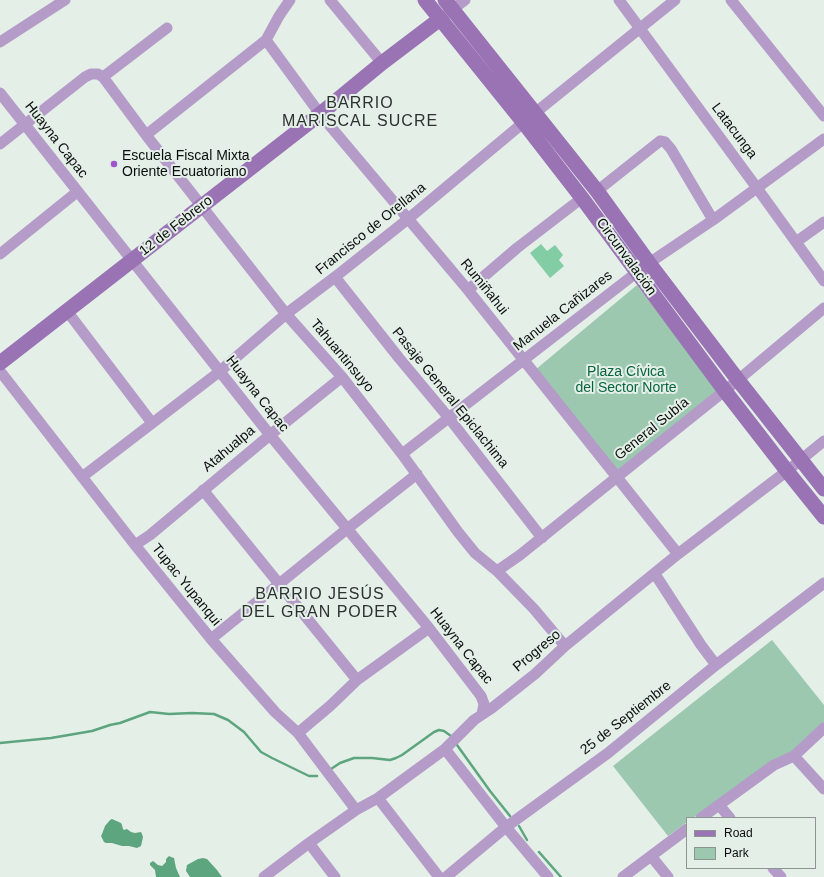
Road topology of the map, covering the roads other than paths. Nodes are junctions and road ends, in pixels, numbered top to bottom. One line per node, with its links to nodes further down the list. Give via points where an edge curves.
1 (65, 0): 14 (street)
2 (290, 0): 13 (street)
3 (330, 0): 15 (street)
4 (425, 0): 10 (main road, Circunvalación)
5 (465, 0): 9 (street, 12 de Febrero)
6 (619, 0): 12 (street, Latacunga)
7 (675, 0): 12 (street, Francisco de Orellana)
8 (731, 0): 20 (street)
9 (449, 5): 10 (street, 12 de Febrero); 19 (main road, Circunvalación)
10 (440, 19): 15 (main road, 12 de Febrero); 21 (main road, Circunvalación)
11 (167, 28): 16 (street)
12 (639, 29): 19 (street, Francisco de Orellana); 26 (street, Latacunga)
13 (266, 40): 18 (street, Rumiñahui); 23 (street)
14 (0, 42)
15 (382, 63): 18 (main road, 12 de Febrero)
16 (103, 77): 22 (street, via 91,74 85,77); 23 (street, Tahuantinsuyo)
17 (0, 94): 22 (street, Huayna Capac)
18 (320, 114): 30 (main road, 12 de Febrero); 31 (street, Rumiñahui)
19 (535, 114): 21 (street, Francisco de Orellana); 27 (main road, Circunvalación)
20 (824, 116)
21 (524, 123): 29 (main road, Circunvalación); 31 (street, Francisco de Orellana)
22 (25, 125): 25 (street); 28 (street, Huayna Capac)
23 (146, 135): 30 (street, Tahuantinsuyo)
24 (824, 139): 26 (street, Manuela Cañizares)
25 (0, 144)
26 (757, 188): 32 (street, Manuela Cañizares); 34 (street, Latacunga)
27 (597, 191): 32 (street, via 660,142 665,142); 37 (main road, Circunvalación)
28 (77, 192): 35 (street); 36 (street, Huayna Capac)
29 (582, 198): 38 (main road, Circunvalación); 41 (street)
30 (201, 206): 36 (main road, 12 de Febrero); 44 (street, Tahuantinsuyo)
31 (408, 219): 39 (street, Francisco de Orellana); 41 (street, Rumiñahui)
32 (713, 220): 37 (street, Manuela Cañizares)
33 (824, 222): 34 (street)
34 (796, 242): 40 (street, Latacunga)
35 (0, 254)
36 (132, 260): 43 (main road, 12 de Febrero); 48 (street, Huayna Capac)
37 (649, 263): 38 (street, Manuela Cañizares); 50 (main road, Circunvalación)
38 (637, 272): 45 (street, Manuela Cañizares); 51 (main road, Circunvalación)
39 (335, 277): 44 (street, Francisco de Orellana); 52 (street, Pasaje General Epiclachima)
40 (824, 281)
41 (468, 290): 45 (street, Rumiñahui)
42 (824, 308): 50 (street, General Subía)
43 (67, 311): 46 (main road, 12 de Febrero); 53 (street)
44 (286, 314): 48 (street, Francisco de Orellana); 49 (street, Tahuantinsuyo)
45 (524, 361): 52 (street, Manuela Cañizares); 61 (street, Rumiñahui)
46 (0, 363)
47 (0, 371): 60 (street, Tupac Yupanqui)
48 (220, 372): 53 (street, Francisco de Orellana); 54 (street, Huayna Capac)
49 (342, 377): 54 (street, Atahualpa); 56 (street, Tahuantinsuyo)
50 (738, 380): 51 (street, General Subía); 57 (main road, Circunvalación)
51 (725, 390): 58 (main road, Circunvalación); 61 (street, General Subía)
52 (449, 418): 56 (street, Manuela Cañizares); 66 (street, Pasaje General Epiclachima)
53 (152, 423): 60 (street, Francisco de Orellana)
54 (270, 435): 63 (street, Atahualpa); 65 (street, Huayna Capac)
55 (824, 441): 57 (street, Progreso)
56 (402, 454): 59 (street, Tahuantinsuyo)
57 (801, 460): 58 (street, Progreso); 62 (main road, Circunvalación)
58 (787, 471): 64 (main road, Circunvalación); 68 (street, Progreso)
59 (417, 474): 65 (street); 69 (street, Tahuantinsuyo, via 471,548)
60 (82, 477): 67 (street, Tupac Yupanqui)
61 (617, 477): 66 (street, General Subía); 68 (street, Rumiñahui)
62 (824, 489)
63 (203, 490): 67 (street, Atahualpa); 72 (street)
64 (824, 517)
65 (347, 529): 72 (street); 73 (street, Huayna Capac)
66 (542, 538): 69 (street, General Subía)
67 (135, 545): 74 (street, Tupac Yupanqui)
68 (678, 554): 70 (street, Progreso)
69 (497, 571): 75 (street, Tahuantinsuyo)
70 (655, 574): 75 (street, Progreso); 76 (street)
71 (824, 583): 76 (street, 25 de Septiembre)
72 (279, 585): 74 (street); 77 (street)
73 (429, 628): 77 (street); 78 (street, Huayna Capac)
74 (211, 640): 82 (street, Tupac Yupanqui, via 275,712)
75 (565, 646): 79 (street, Progreso)
76 (716, 665): 91 (street, 25 de Septiembre, via 608,753)
77 (357, 680): 82 (street)
78 (481, 696): 79 (street, via 492,699); 80 (street, Huayna Capac, via 484,704)
79 (504, 698): 80 (street, Progreso)
80 (482, 714): 83 (street, Progreso)
81 (824, 728): 84 (street)
82 (298, 733): 88 (street, Tupac Yupanqui)
83 (446, 749): 86 (street, Progreso); 91 (street)
84 (794, 756): 85 (street); 87 (street, via 774,765)
85 (824, 789)
86 (378, 798): 88 (street, Progreso); 98 (street)
87 (719, 804): 89 (street); 90 (street)
88 (356, 810): 93 (street, Progreso)
89 (702, 817)
90 (729, 817)
91 (506, 827): 99 (street, 25 de Septiembre); 100 (street)
92 (686, 830): 94 (street)
93 (309, 843): 96 (street, Progreso); 97 (street)
94 (651, 856): 101 (street); 102 (street)
95 (774, 869): 103 (street)
96 (264, 877)
97 (335, 877)
98 (439, 877)
99 (446, 877)
100 (548, 877)
101 (623, 877)
102 (668, 877)
103 (781, 877)

